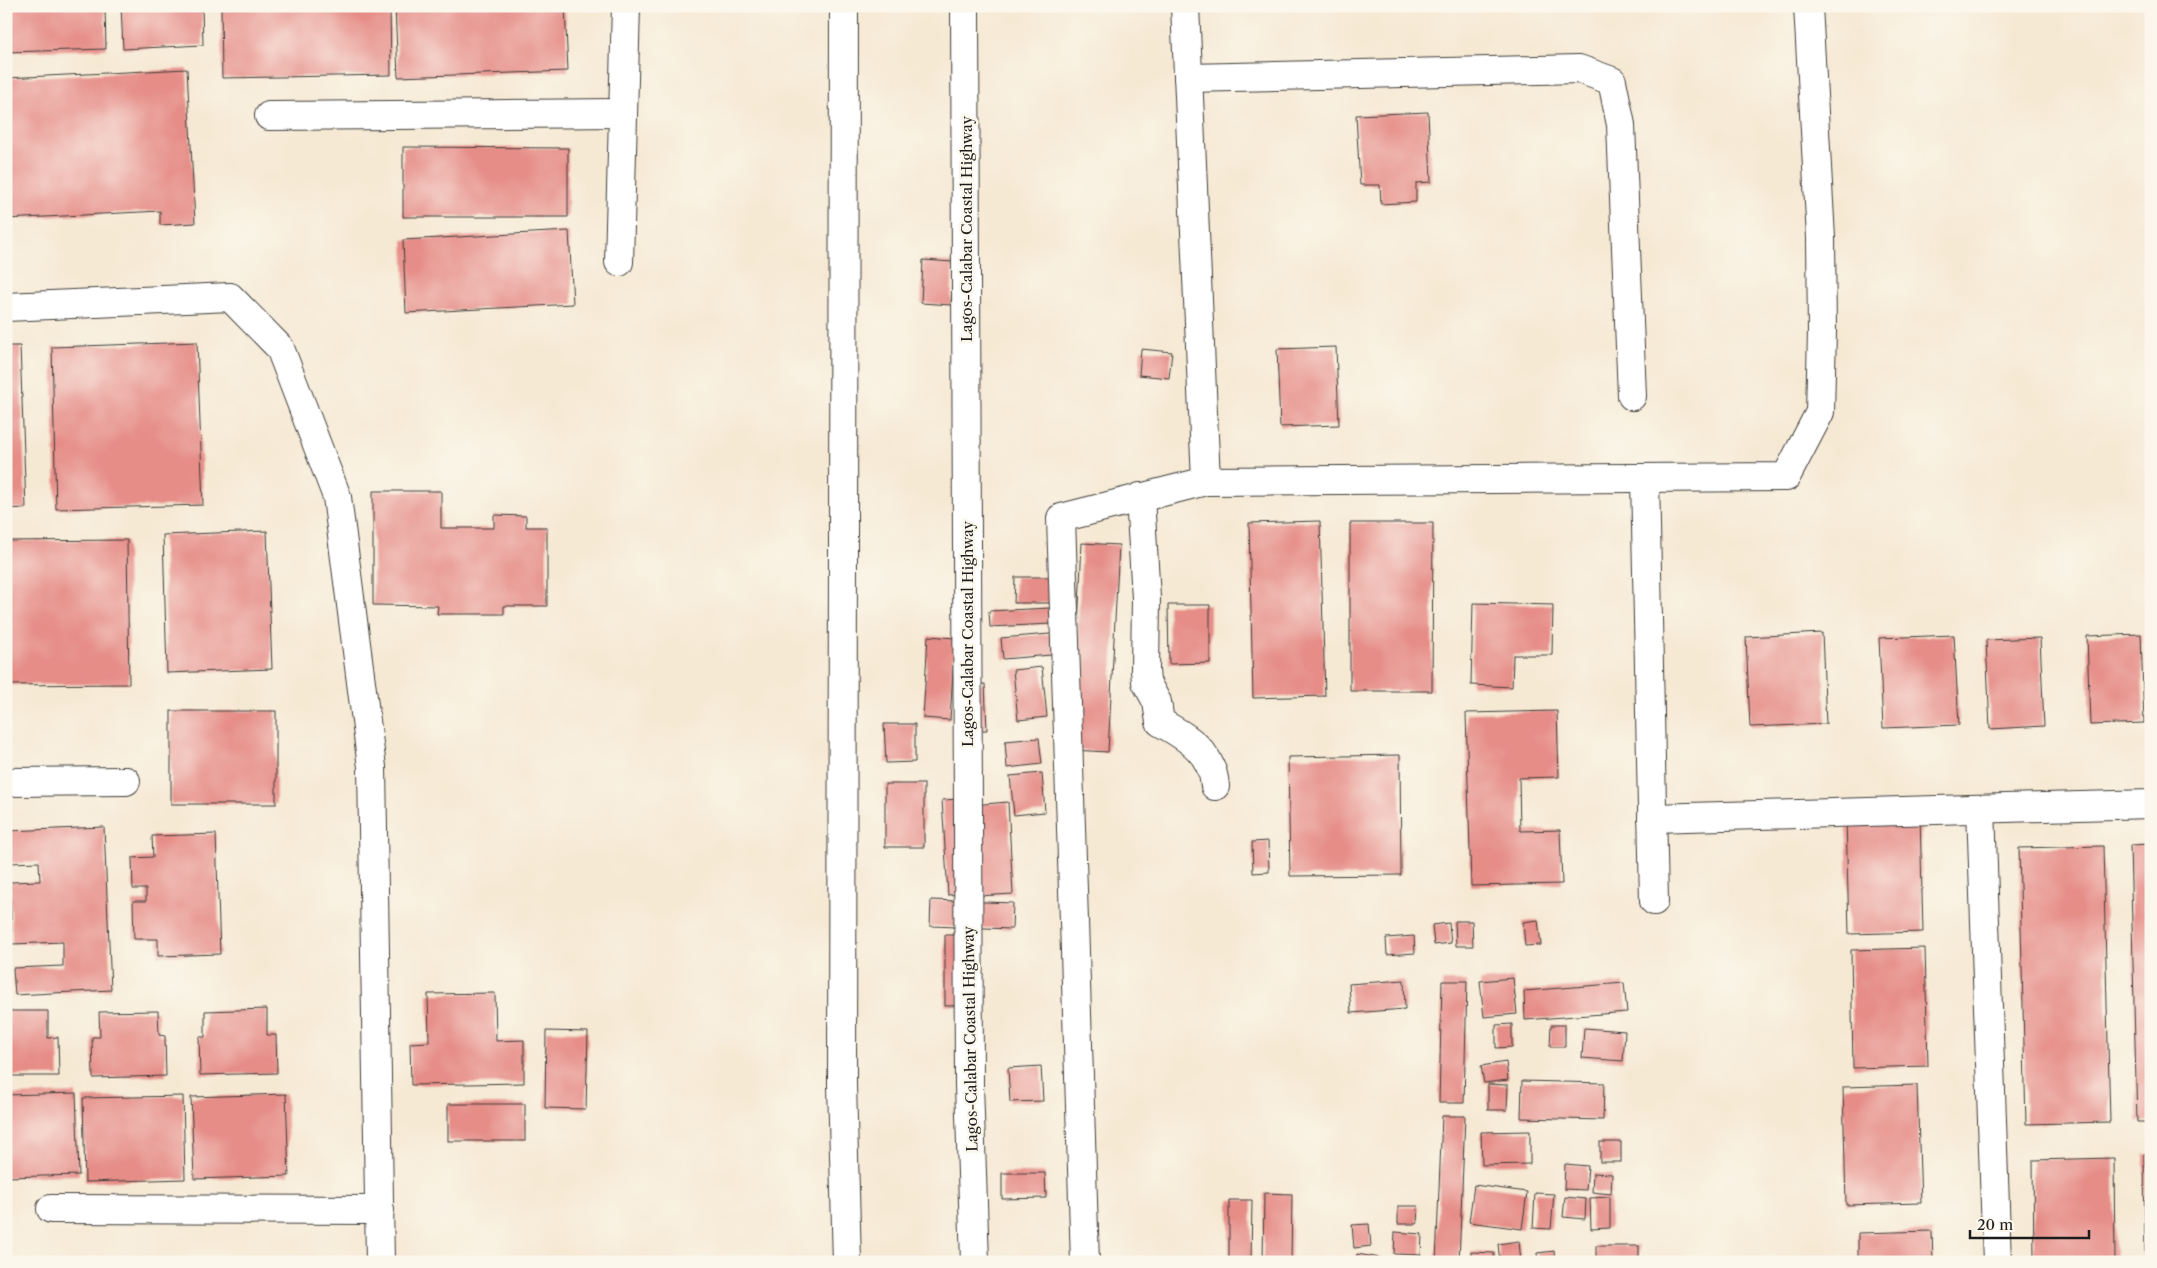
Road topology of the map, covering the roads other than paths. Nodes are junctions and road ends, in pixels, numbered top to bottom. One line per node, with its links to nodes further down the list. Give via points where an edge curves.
1 (626, 6): 7 (main road)
2 (844, 6): 25 (main road, via 842,1085)
3 (965, 6): 26 (main road, Lagos-Calabar Coastal Highway, via 969,1075)
4 (1185, 6): 6 (main road)
5 (1808, 6): 12 (main road, via 1821,238 1820,412 1786,478)
6 (1188, 78): 11 (main road, via 1579,68 1612,81 1621,125); 13 (main road)
7 (623, 113): 8 (main road); 9 (main road)
8 (269, 116)
9 (619, 262)
10 (6, 307): 23 (main road, via 230,297 280,348 337,497 372,767)
11 (1632, 396)
12 (1644, 478): 13 (main road); 20 (main road)
13 (1206, 481): 14 (main road)
14 (1140, 497): 17 (main road, via 1146,598 1146,682 1157,702 1160,722 1185,736 1206,758 1214,768); 27 (main road, via 1062,518)
15 (126, 781): 16 (main road)
16 (6, 782)
17 (1215, 786)
18 (2151, 804): 19 (main road)
19 (1981, 809): 20 (main road); 28 (main road)
20 (1652, 818): 21 (main road)
21 (1654, 901)
22 (51, 1209): 23 (main road)
23 (380, 1210): 24 (main road)
24 (380, 1262)
25 (846, 1262)
26 (975, 1262)
27 (1084, 1262)
28 (1997, 1262)

